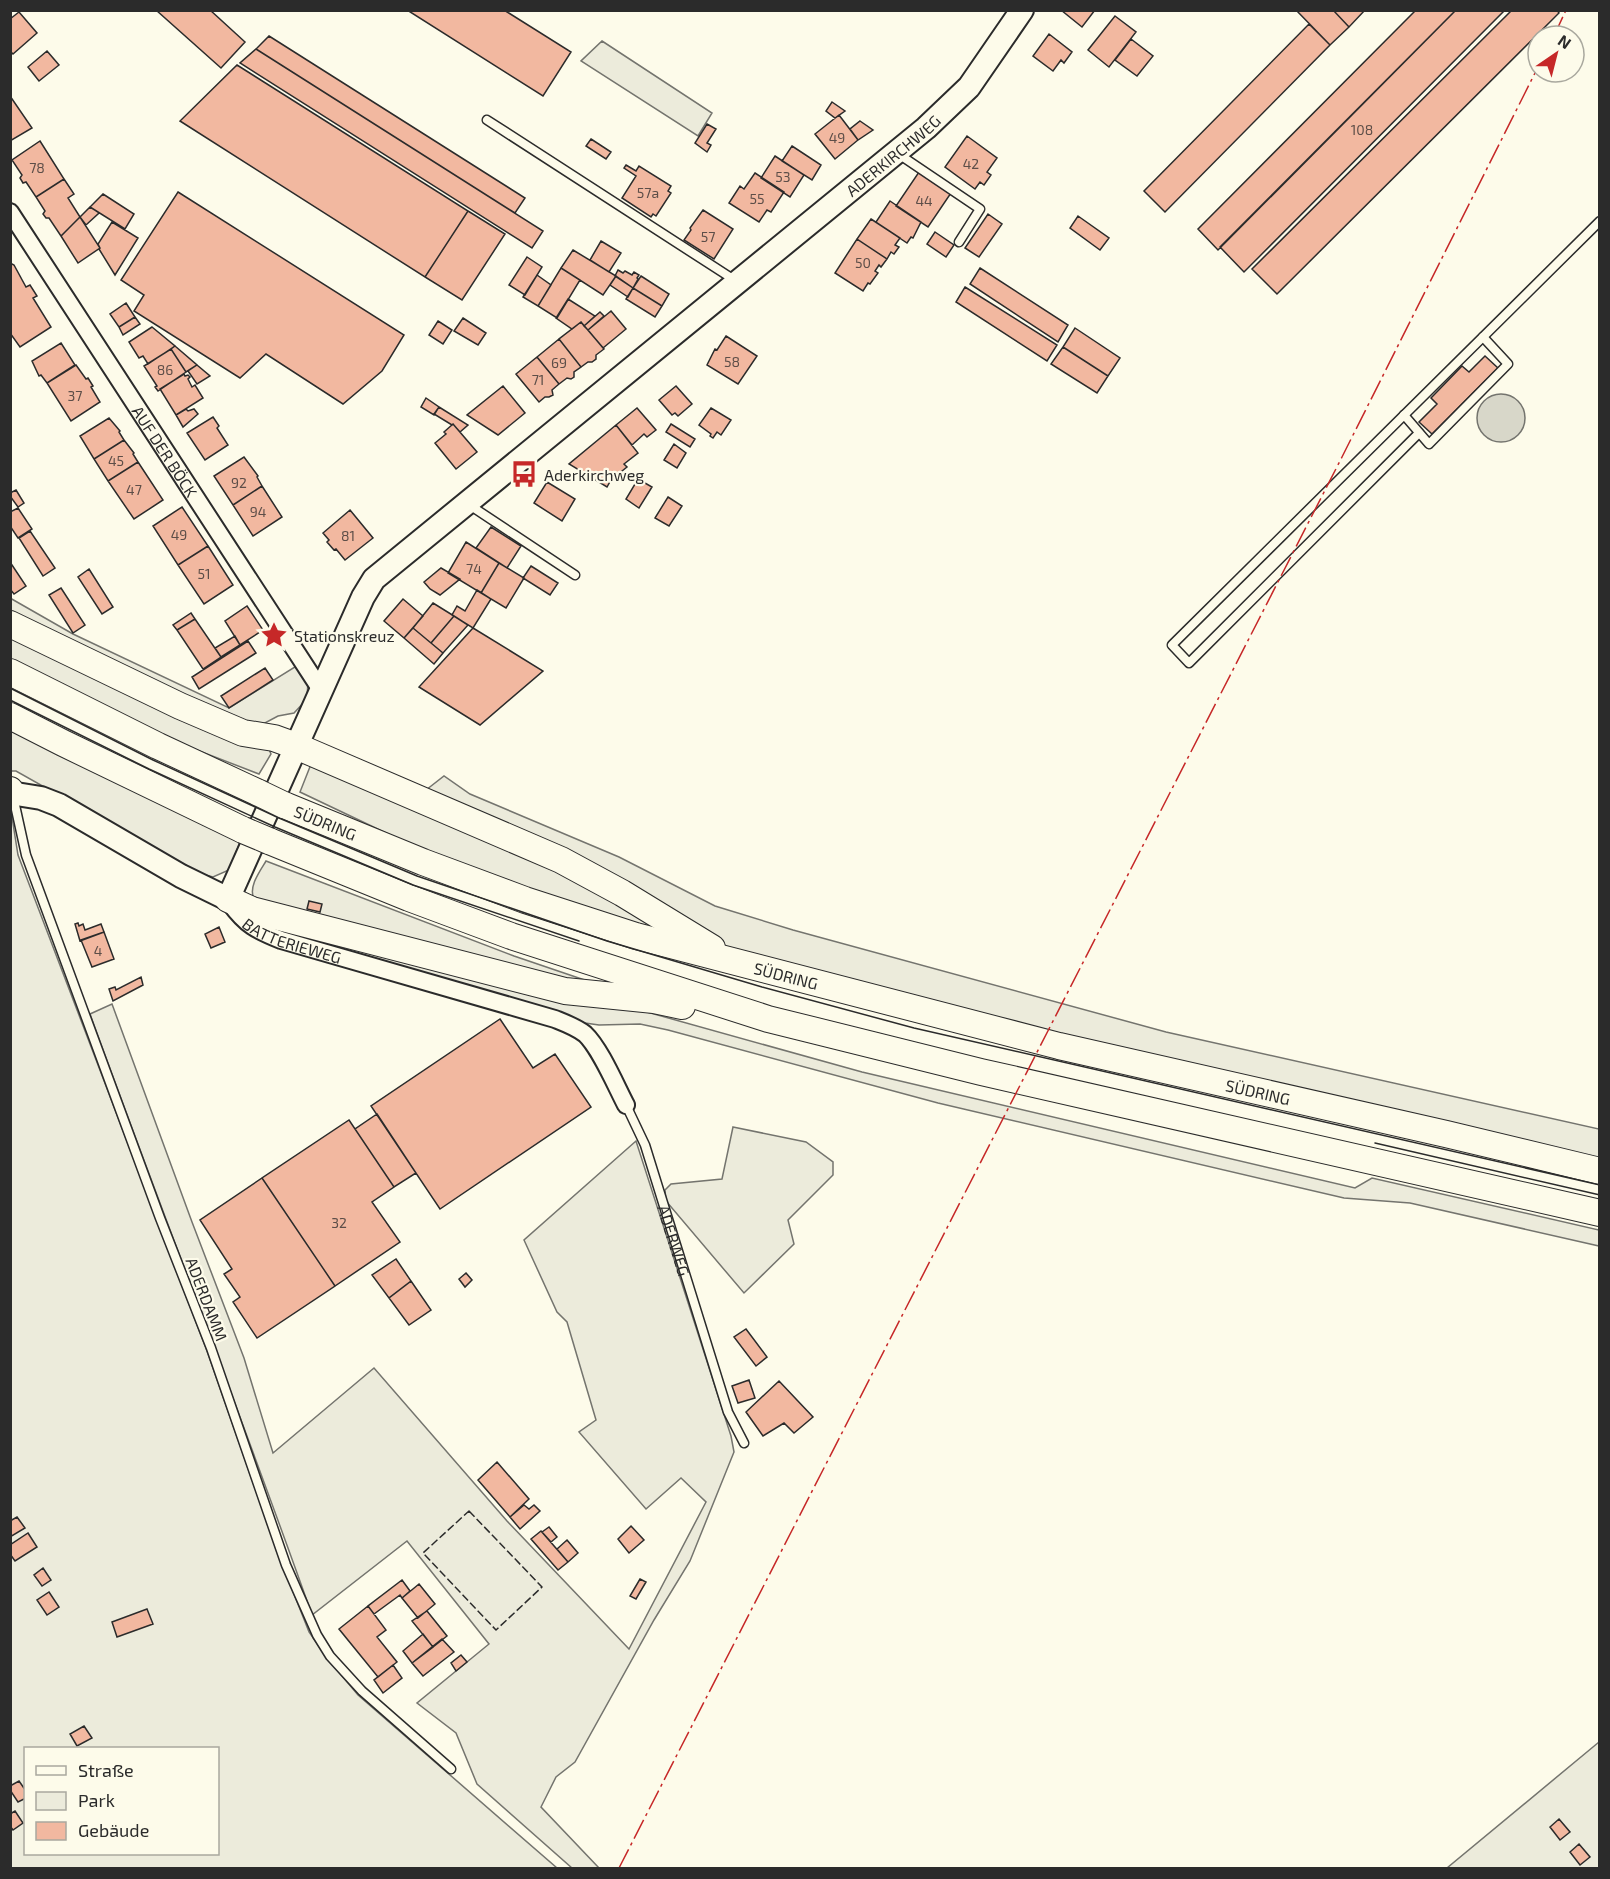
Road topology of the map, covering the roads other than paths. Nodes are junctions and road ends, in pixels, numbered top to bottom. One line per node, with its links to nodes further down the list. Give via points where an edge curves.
1 (1022, 10): 3 (street, ADERKIRCHWEG, via 969,87)
2 (487, 120): 7 (lane)
3 (897, 152): 6 (lane, via 980,209); 7 (street, ADERKIRCHWEG)
4 (10, 212): 15 (street, AUF DER BÖCK)
5 (1599, 221): 8 (lane)
6 (958, 242)
7 (739, 283): 11 (street, ADERKIRCHWEG)
8 (1483, 337): 9 (lane); 10 (lane, via 1508,364 1429,444)
9 (1404, 415): 10 (lane); 10 (lane, via 1173,645 1190,663)
10 (1419, 434)
11 (466, 503): 12 (lane); 15 (street, ADERKIRCHWEG, via 374,579)
12 (575, 575)
13 (10, 624): 17 (main road, via 243,733)
14 (10, 672): 20 (main road, SÜDRING, bridge, via 284,805 423,862 636,936)
15 (321, 690): 17 (street, ADERKIRCHWEG)
16 (10, 716): 21 (main road, bridge, via 243,830 409,898 511,936)
17 (296, 746): 19 (street, ADERKIRCHWEG); 20 (main road, via 561,860 622,892)
18 (11, 792): 19 (street, BATTERIEWEG, via 59,805); 27 (lane, ADERDAMM, via 26,855 211,1348 286,1565 313,1625 330,1656 362,1691)
19 (228, 900): 21 (main road, via 252,910 565,990); 22 (street, BATTERIEWEG, via 242,919 260,932 555,1019 573,1026)
20 (741, 965): 24 (main road, SÜDRING, via 1059,1046)
21 (768, 1019): 25 (main road, via 981,1072)
22 (593, 1044): 23 (street, ADERWEG)
23 (626, 1106): 26 (lane, ADERWEG, via 645,1144 729,1412)
24 (1599, 1171)
25 (1599, 1213)
26 (744, 1443)
27 (451, 1769)

